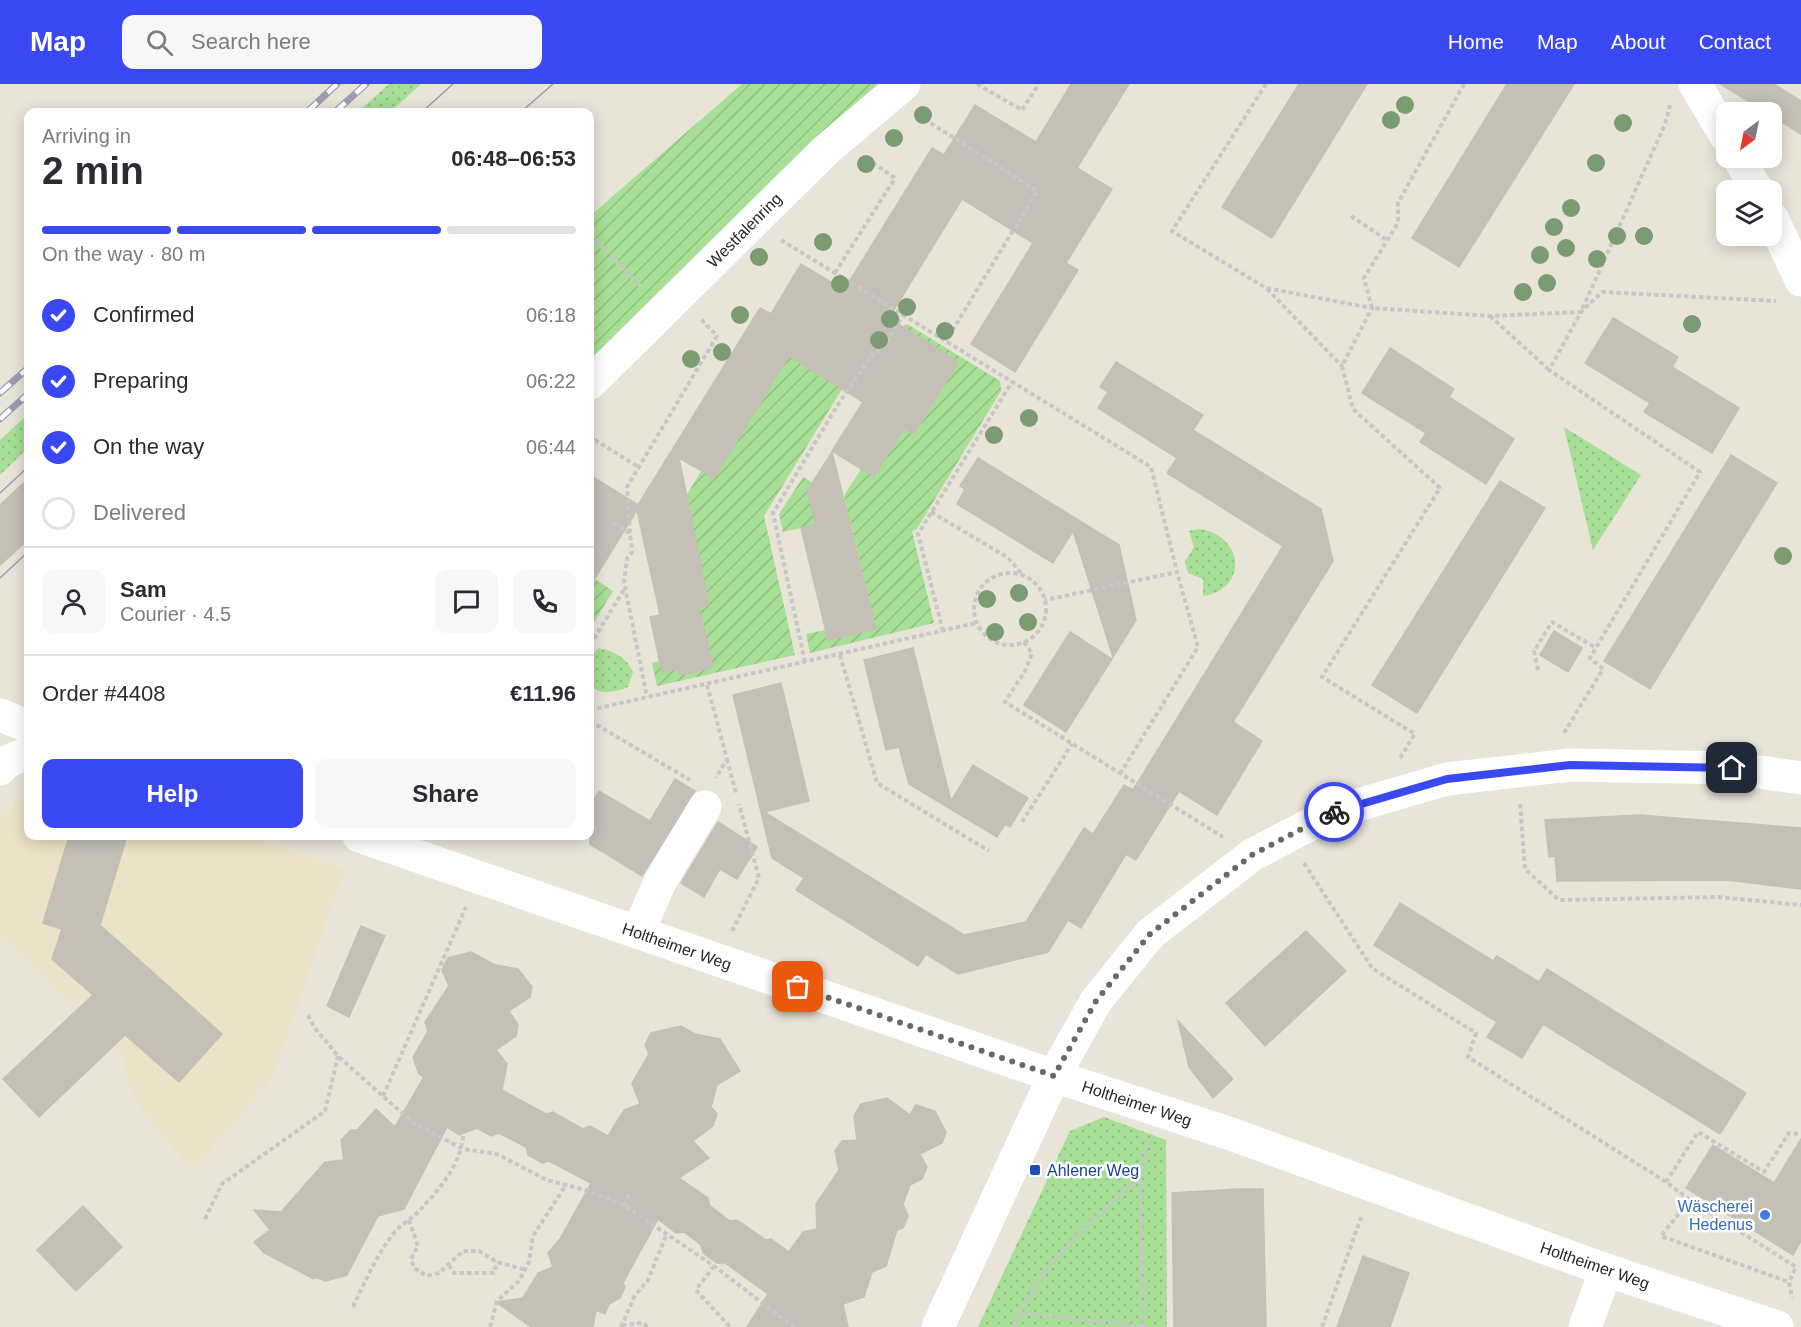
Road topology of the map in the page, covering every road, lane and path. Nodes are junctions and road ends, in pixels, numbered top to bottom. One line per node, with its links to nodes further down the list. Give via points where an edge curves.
1 (977, 84): 2 (path, via 1022,110)
2 (1039, 84)
3 (1266, 84): 15 (path, via 1173,231)
4 (1464, 84): 12 (path, via 1398,203 1398,223)
5 (1684, 89): 7 (street); 19 (path)
6 (896, 90): 8 (street, Westfalenring); 22 (path, via 1037,191)
7 (1716, 125)
8 (838, 140): 10 (street, Westfalenring); 14 (path, via 896,178)
9 (1351, 216): 12 (path)
10 (752, 222): 14 (path); 17 (street, Westfalenring)
11 (594, 237): 17 (path)
12 (1387, 240): 18 (path, via 1364,278)
13 (1779, 246): 16 (street)
14 (835, 273): 20 (path)
15 (1266, 288): 18 (path); 25 (path)
16 (1789, 290): 19 (path, via 1602,292)
17 (671, 302): 27 (street, Westfalenring); 30 (path, via 717,336)
18 (1372, 308): 21 (path); 25 (path)
19 (1581, 312): 21 (path); 26 (path)
20 (903, 315): 22 (path); 24 (path, via 881,351)
21 (1490, 316): 26 (path)
22 (946, 341): 28 (path)
23 (868, 347): 24 (path)
24 (875, 351): 44 (path, via 773,513)
25 (1342, 366): 60 (path, via 1353,409 1440,488 1322,676 1415,734)
26 (1549, 370): 42 (path, via 1700,472)
27 (594, 379)
28 (1012, 382): 31 (path); 34 (path, via 1151,467)
29 (594, 440): 30 (path)
30 (640, 468): 33 (path, via 627,487)
31 (931, 512): 35 (path, via 1007,557); 39 (path, via 918,534)
32 (613, 523): 33 (path)
33 (630, 533): 36 (path, via 632,552 627,558)
34 (1177, 572): 37 (path); 57 (path, via 1198,647)
35 (1024, 575): 37 (path, via 1038,585); 38 (path, via 1007,572 991,577 979,589 973,605)
36 (625, 588): 40 (path); 47 (path)
37 (1046, 600): 41 (path, via 1042,625)
38 (976, 623): 39 (path); 41 (path, via 996,643)
39 (942, 631): 43 (path)
40 (594, 638)
41 (1024, 642): 52 (path, via 1032,653 1005,702)
42 (1596, 648): 45 (path, via 1552,622 1534,651); 56 (path, via 1590,658 1603,669)
43 (840, 655): 44 (path); 64 (path, via 877,783)
44 (805, 663): 46 (path)
45 (1538, 670)
46 (707, 685): 47 (path); 54 (path)
47 (647, 697): 48 (path)
48 (594, 709)
49 (0, 715): 50 (street)
50 (24, 724)
51 (594, 724): 59 (path)
52 (1072, 744): 57 (path); 61 (path)
53 (24, 755): 55 (street)
54 (727, 759): 59 (path); 69 (path, via 759,878)
55 (0, 769)
56 (1530, 770): 58 (street, via 1570,765 1732,768); 60 (street, via 1447,779); 67 (path, via 1525,868 1559,900 1718,897)
57 (1120, 774): 65 (path)
58 (1801, 778)
59 (707, 798): 68 (street, via 660,882)
60 (1372, 801): 62 (street, via 1334,812)
61 (1022, 822)
62 (1287, 837): 65 (street); 79 (path, via 1372,968 1476,1033 1468,1057)
63 (371, 840): 68 (street, Holtheimer Weg)
64 (989, 851)
65 (1252, 855): 72 (street, via 1150,934 1096,1001)
66 (467, 903): 73 (path)
67 (1801, 905)
68 (638, 932): 69 (street, Holtheimer Weg)
69 (718, 960): 72 (street, Holtheimer Weg)
70 (308, 1015): 71 (path)
71 (338, 1056): 73 (path); 85 (path, via 325,1111 222,1184)
72 (1054, 1076): 92 (street, Holtheimer Weg, via 1231,1134); 101 (street)
73 (383, 1096): 77 (path, via 412,1122)
74 (463, 1133): 77 (path)
75 (1801, 1134): 79 (path, via 1789,1133 1764,1172 1698,1132)
76 (1147, 1137): 78 (path)
77 (463, 1149): 80 (path, via 497,1154 547,1180); 86 (path, via 442,1184)
78 (1140, 1180): 94 (path, via 1066,1246); 96 (path)
79 (1666, 1182): 82 (path)
80 (566, 1185): 84 (path); 91 (path, via 533,1236)
81 (629, 1194): 84 (path)
82 (1690, 1200): 82 (path, via 1796,1267 1789,1282 1661,1236)
83 (1365, 1205): 103 (path)
84 (625, 1206): 87 (path)
85 (206, 1219)
86 (409, 1220): 89 (path, via 418,1246 411,1259 414,1268 427,1276 439,1273); 93 (path, via 379,1253)
87 (667, 1233): 90 (path); 95 (path, via 648,1280 633,1297)
88 (497, 1262): 89 (path, via 479,1251 463,1251); 89 (path, via 494,1273 454,1273); 91 (path)
89 (449, 1264)
90 (714, 1266): 99 (path, via 696,1290); 100 (path, via 772,1306)
91 (526, 1270): 97 (path, via 497,1301)
92 (1606, 1270): 104 (street); 105 (street, Holtheimer Weg)
93 (353, 1307)
94 (1019, 1314): 96 (path); 102 (path)
95 (621, 1326): 98 (path, via 643,1323)
96 (1144, 1326)
97 (490, 1327)
98 (648, 1327)
99 (730, 1327)
100 (794, 1327)
101 (938, 1327)
102 (1013, 1327)
103 (1322, 1327)
104 (1585, 1327)
105 (1777, 1327)

